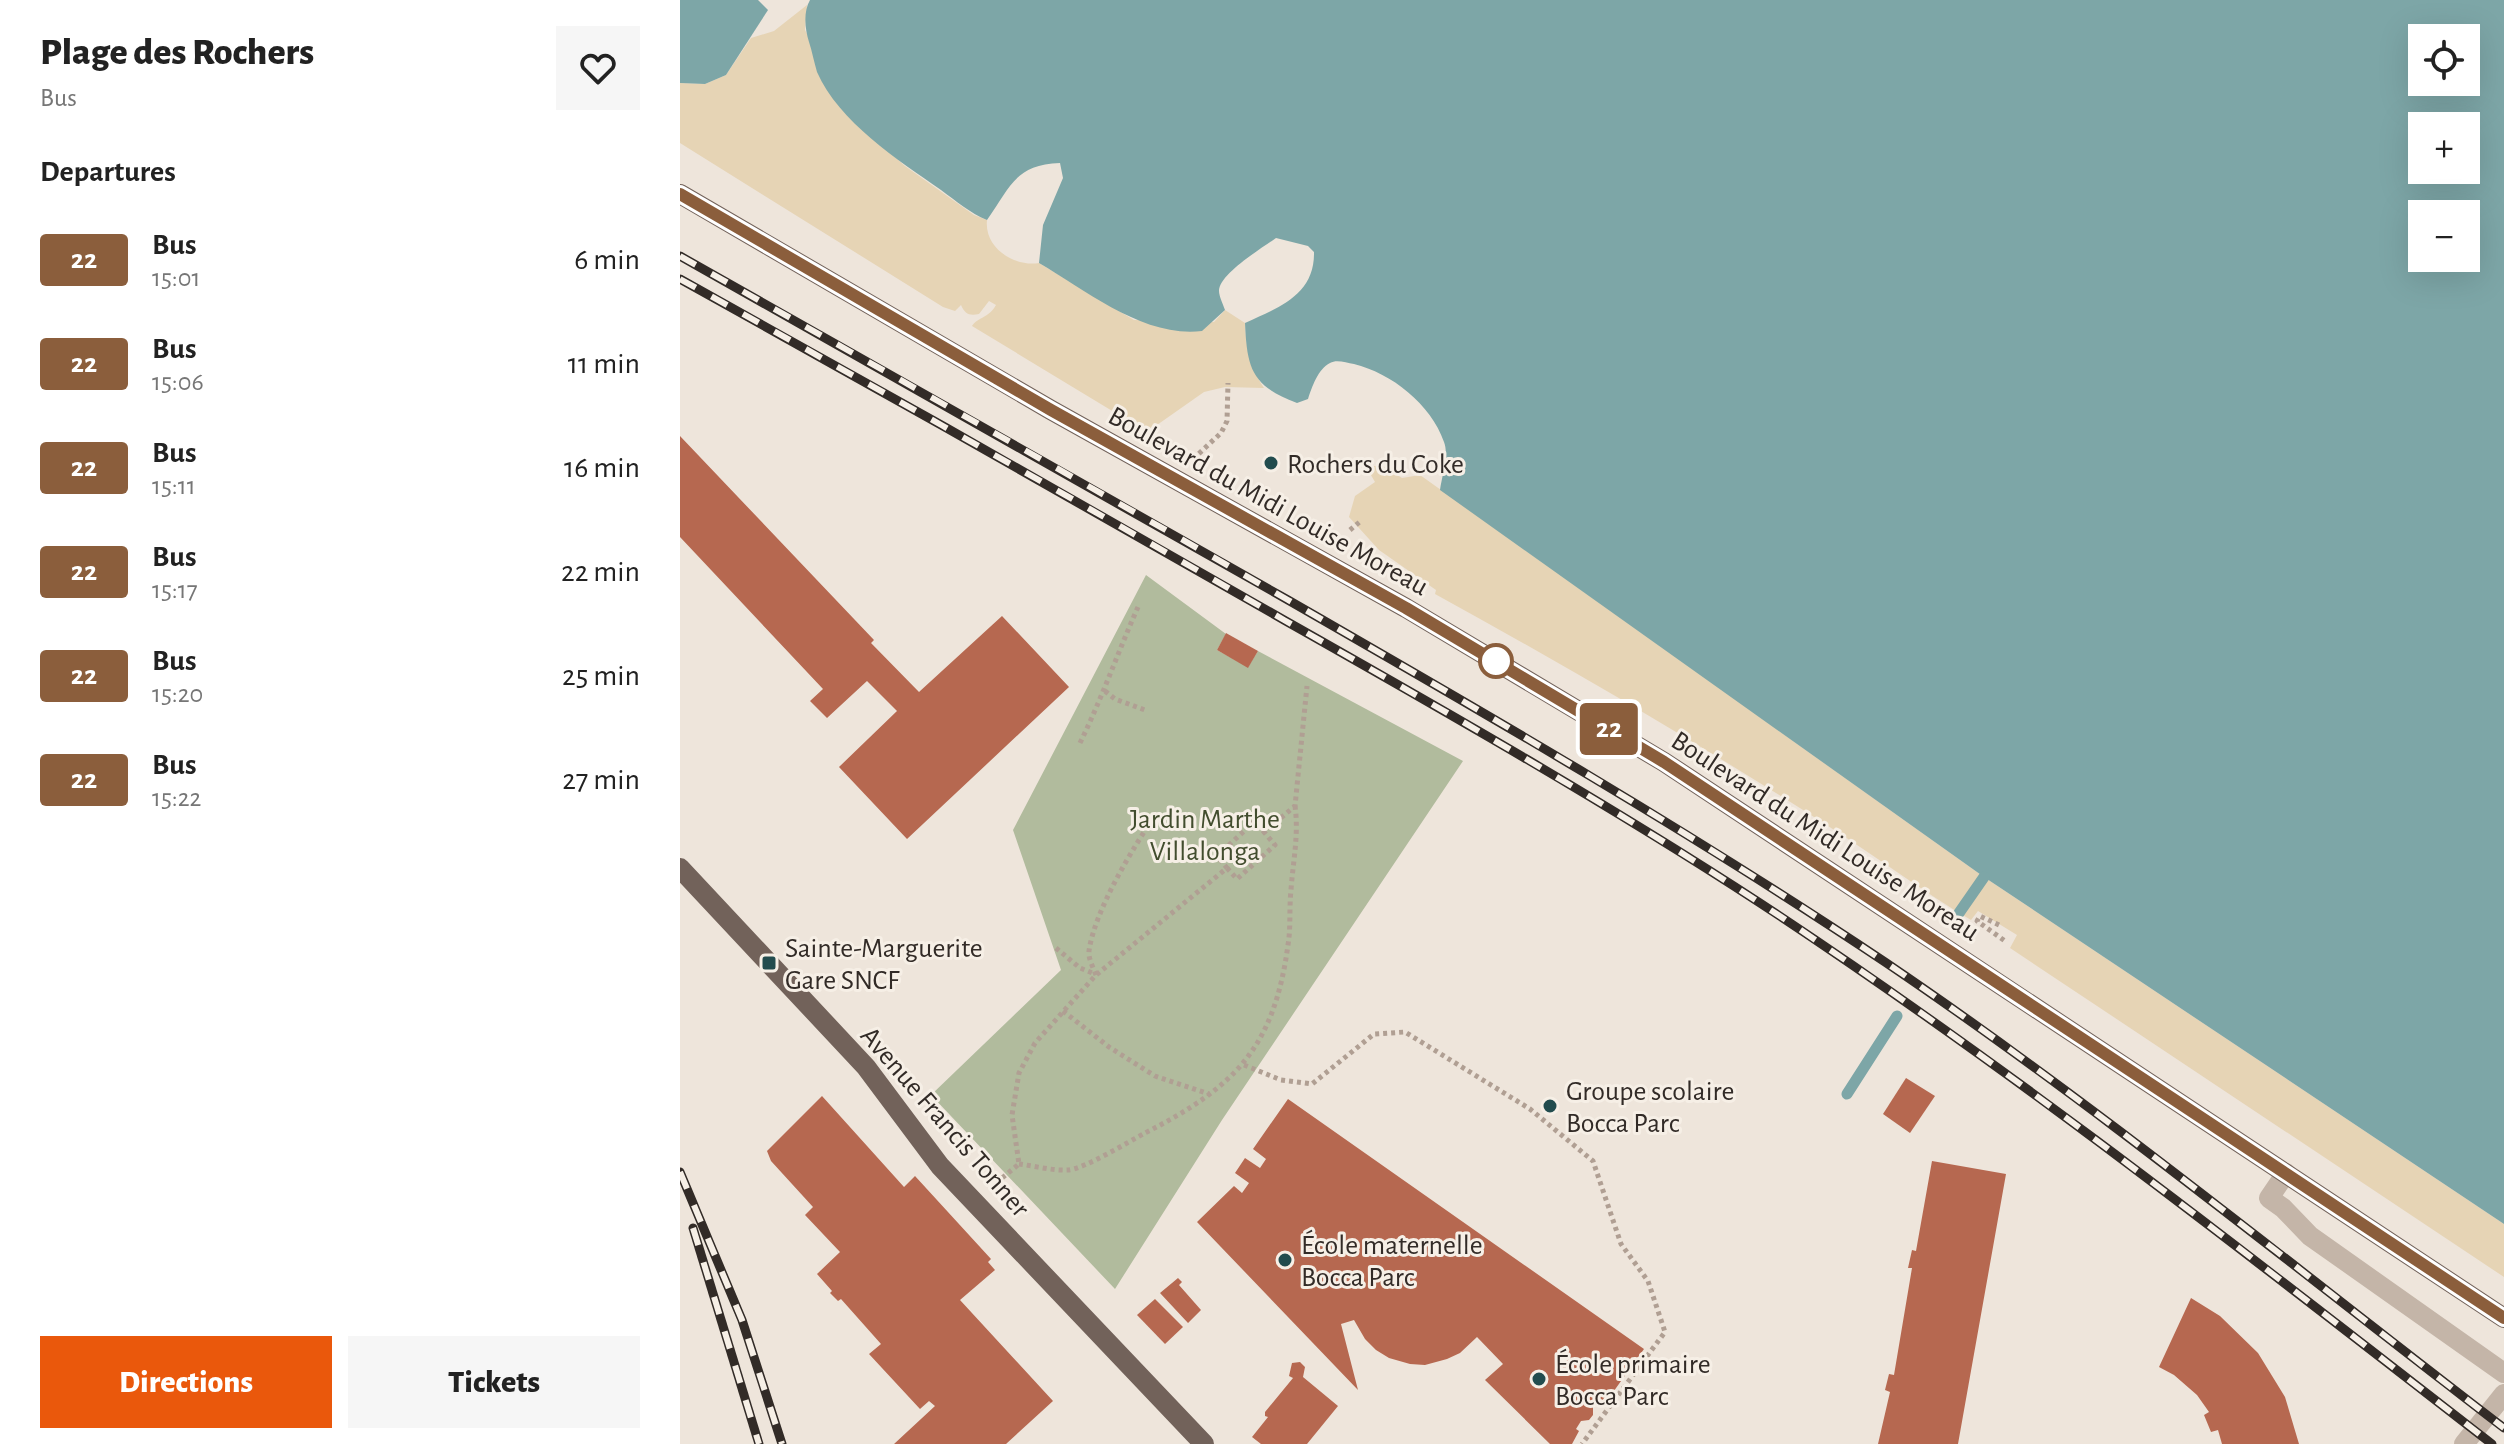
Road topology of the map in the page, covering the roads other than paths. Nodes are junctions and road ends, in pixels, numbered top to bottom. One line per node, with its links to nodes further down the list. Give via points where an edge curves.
1 (680, 194): 3 (main road, Boulevard du Midi Louise Moreau, via 1406,608 1664,762)
2 (680, 868): 7 (main road, Avenue Francis Tonner, via 866,1067 940,1166)
3 (2286, 1173): 4 (main road, Boulevard du Midi Louise Moreau); 5 (street, via 2269,1198 2310,1236)
4 (2504, 1318)
5 (2504, 1373)
6 (2504, 1394): 8 (street)
7 (1204, 1444)
8 (2464, 1444)

